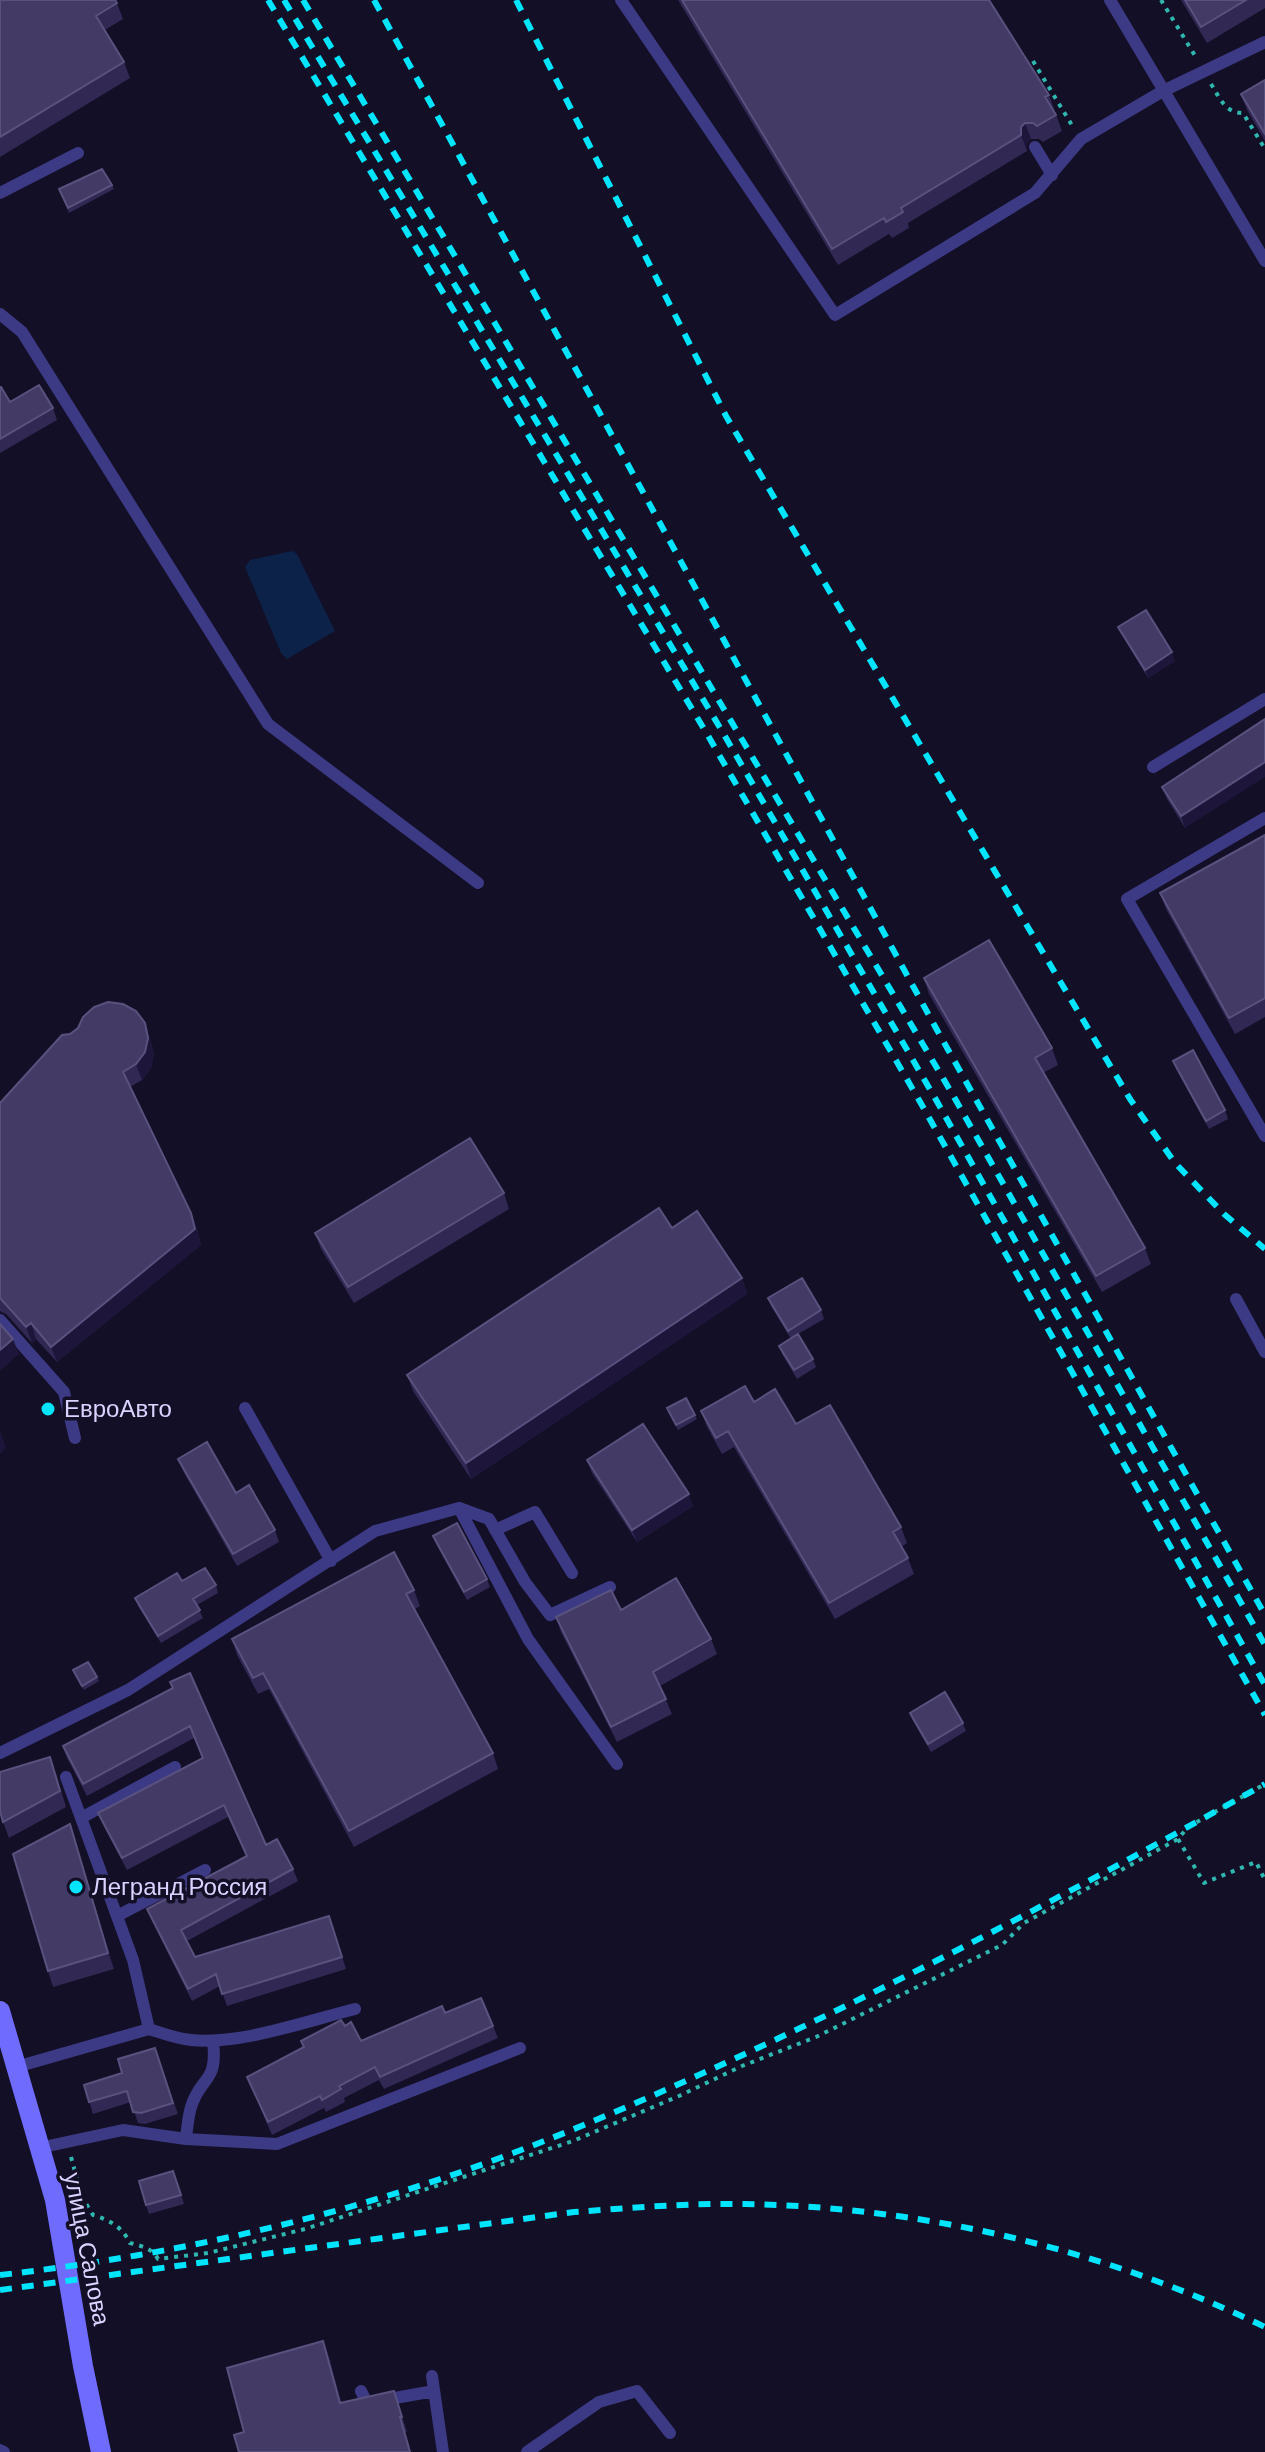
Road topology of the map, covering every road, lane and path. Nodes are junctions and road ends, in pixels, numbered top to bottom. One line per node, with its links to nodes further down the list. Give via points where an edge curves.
1 (621, 0): 9 (lane, via 835,315 1035,193)
2 (1110, 0): 5 (lane)
3 (1265, 42): 5 (lane)
4 (1033, 61): 6 (path)
5 (1163, 91): 6 (lane); 11 (lane)
6 (1081, 139): 9 (lane)
7 (1035, 147): 9 (lane)
8 (78, 153): 10 (lane)
9 (1052, 175)
10 (0, 193)
11 (1265, 261)
12 (0, 314): 16 (lane, via 22,332 268,724)
13 (1265, 699): 14 (lane)
14 (1153, 767)
15 (1265, 818): 17 (lane, via 1127,899)
16 (478, 883)
17 (1265, 1136)
18 (1236, 1299): 20 (lane)
19 (0, 1320): 22 (lane, via 64,1392)
20 (1265, 1352)
21 (245, 1408): 25 (lane)
22 (75, 1438)
23 (459, 1508): 24 (lane, via 489,1519); 25 (lane, via 375,1531); 29 (lane, via 528,1639)
24 (495, 1530): 26 (lane, via 535,1512); 27 (lane, via 550,1615)
25 (331, 1561): 28 (lane, via 128,1690)
26 (572, 1573)
27 (610, 1587)
28 (0, 1753)
29 (617, 1764)
30 (175, 1767): 33 (lane)
31 (66, 1777): 33 (lane)
32 (1265, 1784): 34 (path, via 1188,1827)
33 (81, 1818): 37 (lane)
34 (1178, 1839): 36 (path, via 1204,1883 1256,1862); 46 (path, via 1024,1923 1002,1945 816,2037 573,2141 305,2229 208,2253 158,2259 130,2243 107,2219 93,2215)
35 (205, 1870): 37 (lane)
36 (1265, 1880)
37 (117, 1916): 40 (lane)
38 (355, 2009): 41 (lane)
39 (0, 2011): 43 (street, улица Салова)
40 (149, 2029): 41 (lane); 43 (lane)
41 (213, 2041): 44 (lane, via 212,2073 191,2105)
42 (520, 2048): 44 (lane, via 277,2144)
43 (16, 2067): 45 (street, улица Салова)
44 (186, 2139): 45 (lane, via 123,2130)
45 (39, 2148): 51 (street, улица Салова, via 55,2200)
46 (69, 2151)
47 (432, 2376): 49 (lane)
48 (361, 2391): 49 (lane, via 367,2403)
49 (434, 2391): 52 (lane)
50 (670, 2433): 53 (lane, via 637,2391 599,2402)
51 (101, 2452)
52 (443, 2452)
53 (527, 2452)

